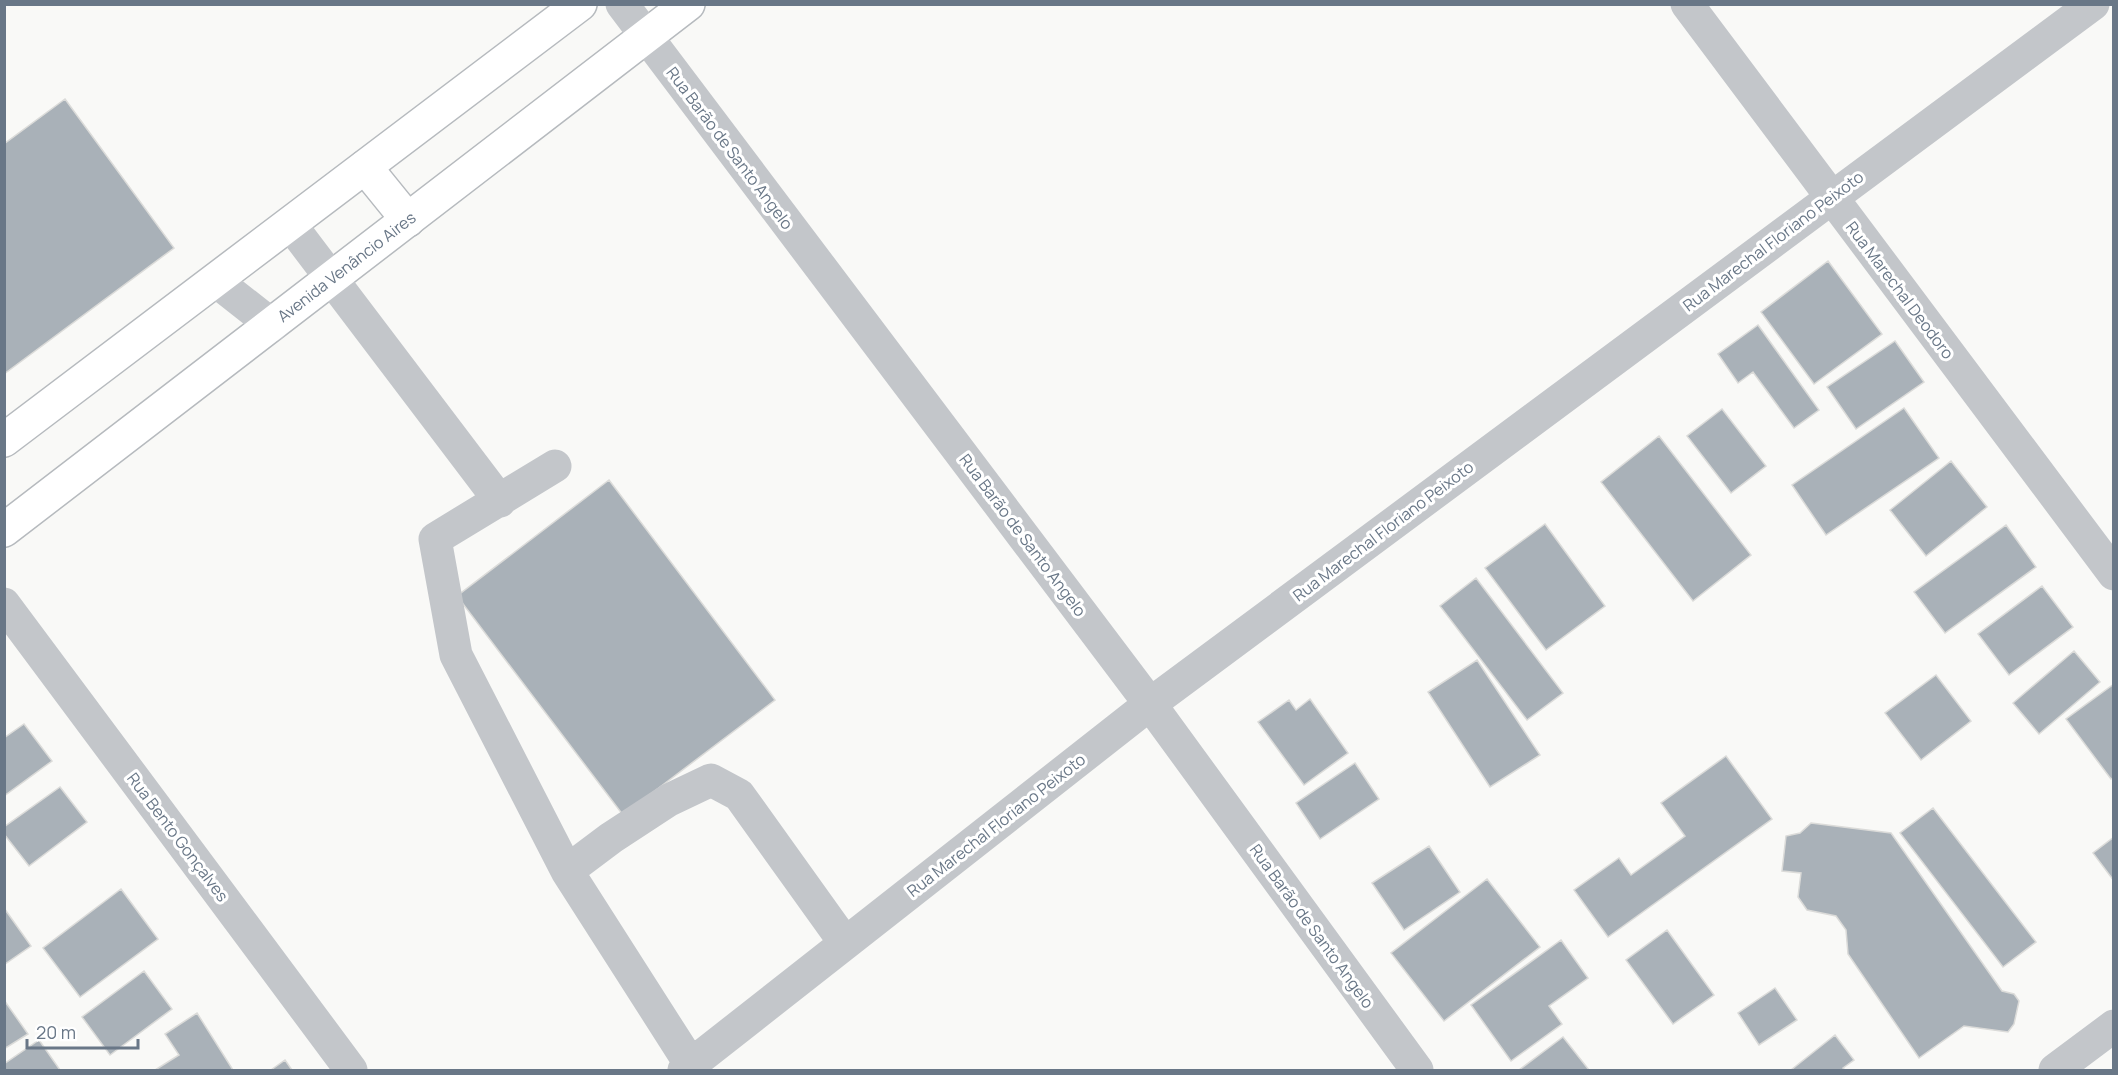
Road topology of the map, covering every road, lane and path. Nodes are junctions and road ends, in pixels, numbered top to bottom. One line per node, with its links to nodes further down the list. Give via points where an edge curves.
1 (580, 4): 9 (main road)
2 (622, 4): 8 (street, Rua Barão de Santo Angelo)
3 (688, 4): 8 (main road, Avenida Venâncio Aires)
4 (1687, 4): 10 (street, Rua Marechal Deodoro)
5 (2093, 4): 10 (street, Rua Marechal Floriano Peixoto)
6 (2103, 4): 7 (street)
7 (2114, 17)
8 (646, 37): 11 (main road, Avenida Venâncio Aires); 22 (street, Rua Barão de Santo Angelo)
9 (365, 167): 11 (main road); 12 (main road)
10 (1831, 198): 20 (street, Rua Marechal Deodoro); 22 (street, Rua Marechal Floriano Peixoto)
11 (408, 220): 13 (main road, Avenida Venâncio Aires)
12 (290, 224): 13 (street); 14 (main road)
13 (331, 279): 15 (main road, Avenida Venâncio Aires); 18 (street)
14 (216, 281): 15 (street); 16 (main road)
15 (272, 325): 19 (main road, Avenida Venâncio Aires)
16 (4, 440)
17 (555, 466): 18 (street)
18 (500, 501): 23 (street, via 435,539 456,655)
19 (4, 530)
20 (2114, 574)
21 (4, 604): 27 (street, Rua Bento Gonçalves)
22 (1150, 704): 24 (street, Rua Marechal Floriano Peixoto); 28 (street, Rua Barão de Santo Angelo)
23 (567, 871): 24 (street, via 669,800 711,780 739,795); 26 (street)
24 (845, 943): 26 (street, Rua Marechal Floriano Peixoto)
25 (2114, 1026): 29 (street)
26 (687, 1068)
27 (351, 1071)
28 (1418, 1071)
29 (2055, 1071)

